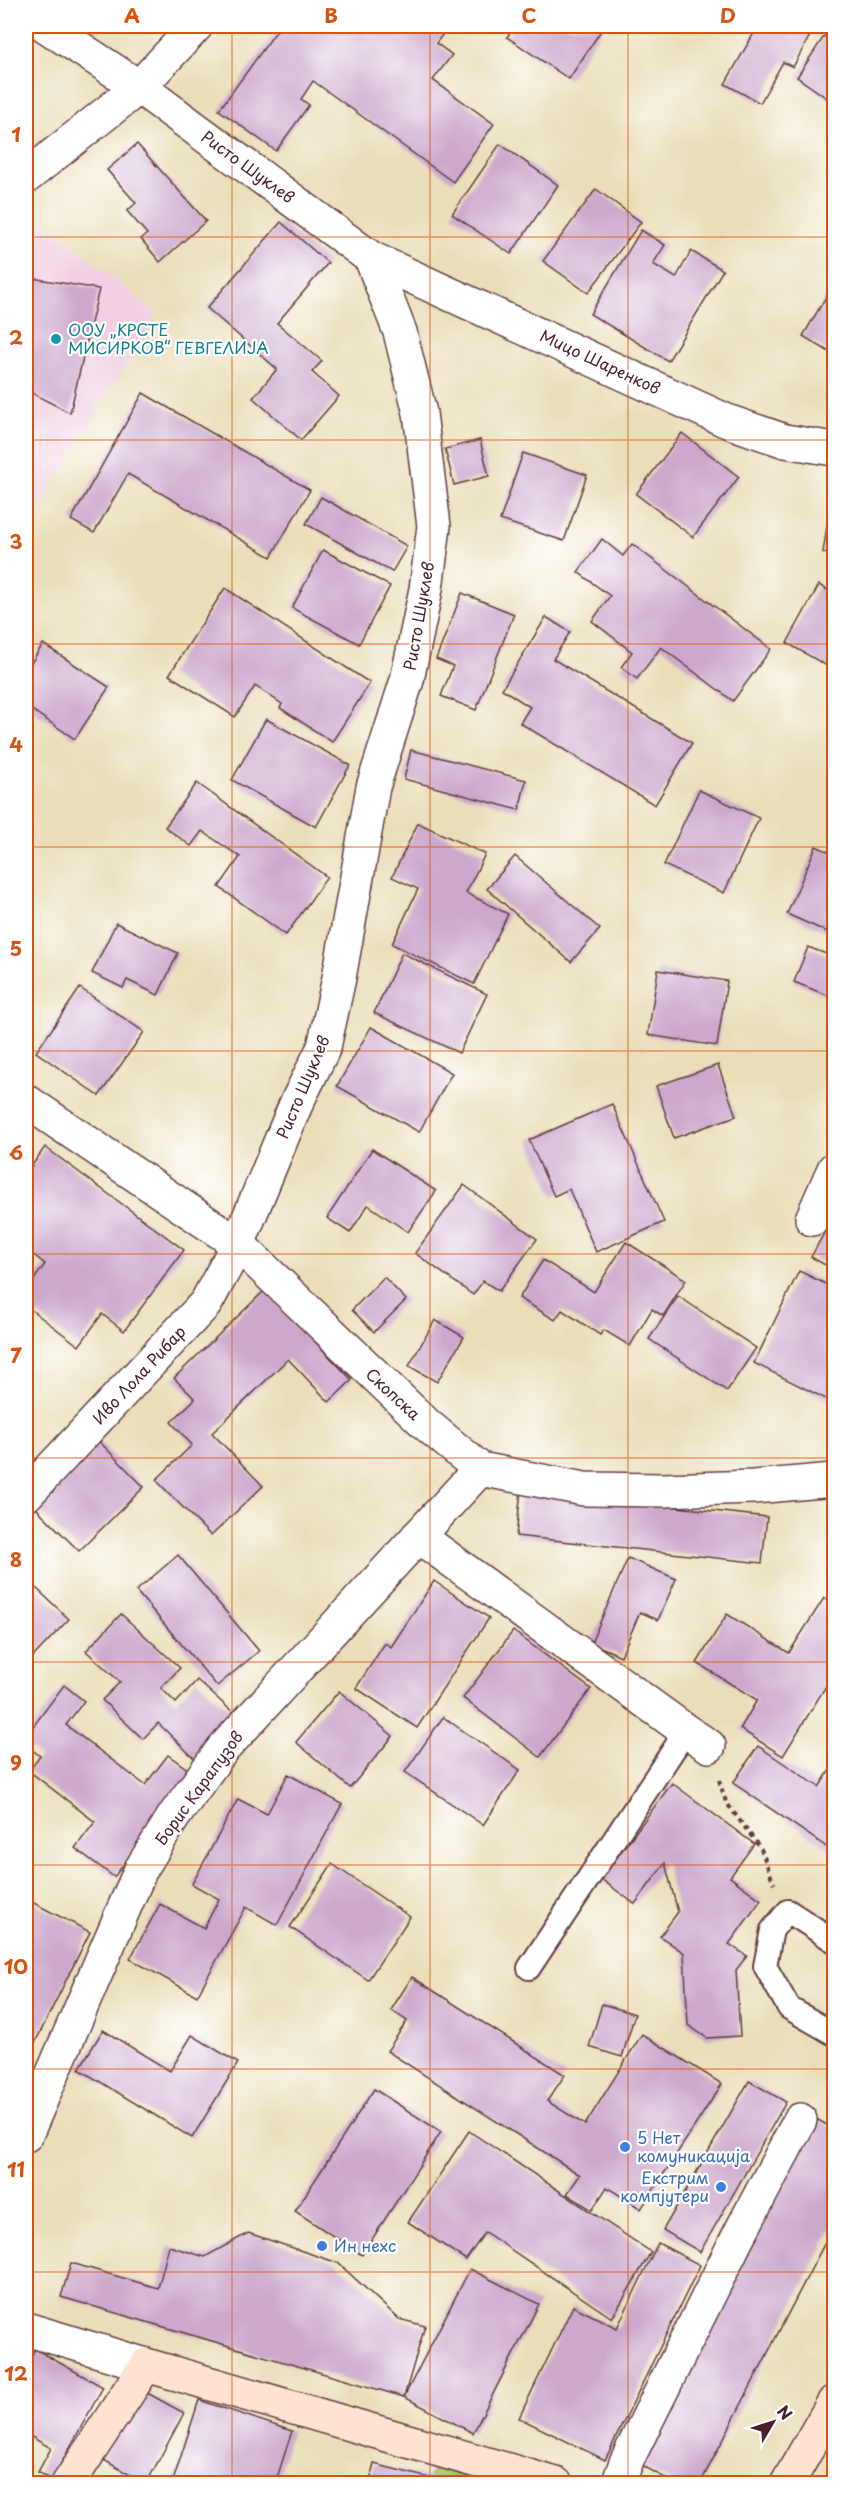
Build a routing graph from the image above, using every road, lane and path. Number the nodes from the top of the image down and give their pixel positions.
1 (46, 26) edge
2 (196, 26) edge
3 (139, 87) junction
4 (26, 177) edge
5 (371, 258) junction
6 (834, 449) edge
7 (26, 1101) edge
8 (834, 1169) edge
9 (812, 1219) dead end
10 (238, 1245) junction
11 (480, 1469) junction
12 (834, 1480) edge
13 (26, 1496) edge
14 (418, 1536) junction
15 (697, 1739) junction
16 (788, 1911) junction
17 (834, 1941) edge
18 (529, 1968) dead end
19 (834, 2034) edge
20 (800, 2120) dead end
21 (26, 2135) edge
22 (26, 2329) edge
23 (146, 2365) junction
24 (834, 2402) edge
25 (68, 2484) edge
26 (556, 2484) edge
27 (618, 2484) edge
28 (787, 2484) edge

1 - 3 street, Ристо Шуклев
2 - 3 street
3 - 4 street
3 - 5 street, Ристо Шуклев
5 - 6 street, Мицо Шаренков
5 - 10 street, Ристо Шуклев
7 - 10 street, Скопска
8 - 9 street
10 - 11 street, Скопска
10 - 13 street, Иво Лола Рибар
11 - 12 street, Скопска
11 - 14 street, Борис Карапузов
14 - 15 street
14 - 21 street, Борис Карапузов
15 - 16 path
15 - 18 lane
16 - 17 lane
16 - 19 lane
20 - 27 street
22 - 23 street
23 - 25 main road
23 - 26 main road
24 - 28 main road

